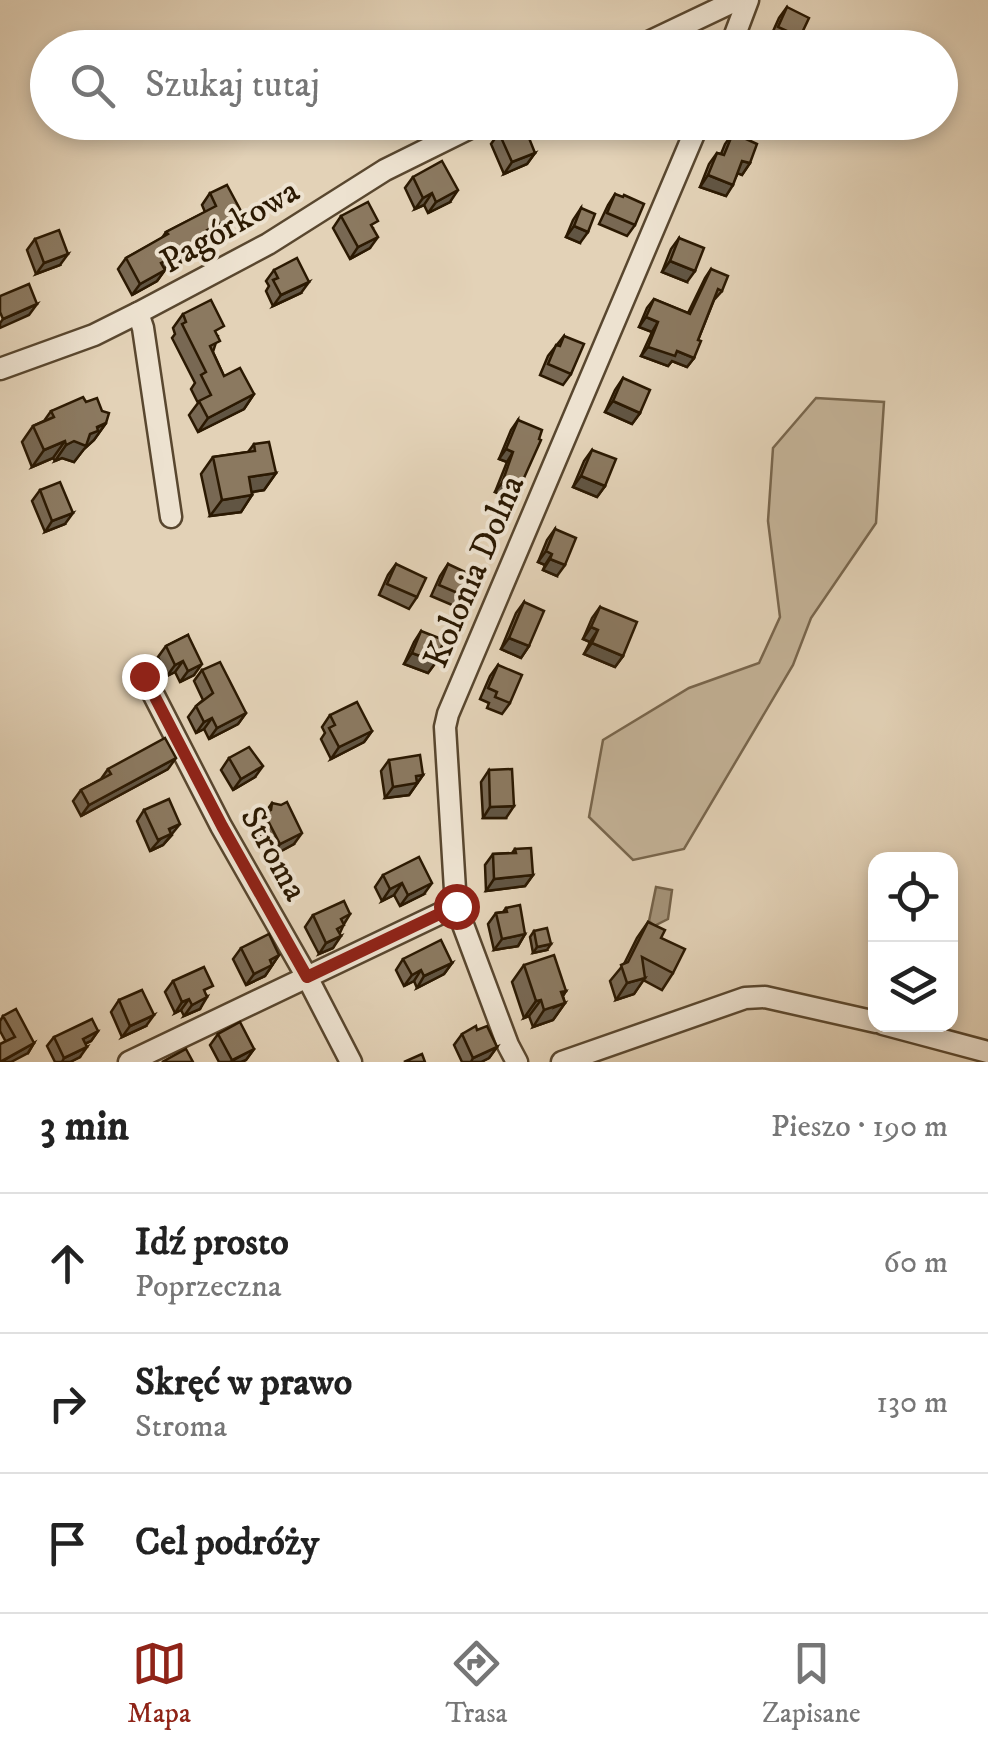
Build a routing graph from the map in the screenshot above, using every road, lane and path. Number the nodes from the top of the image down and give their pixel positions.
1 (737, 0) edge
2 (748, 0) edge
3 (713, 4) edge
4 (668, 30) edge
5 (737, 30) edge
6 (446, 140) edge
7 (691, 140) edge
8 (138, 313) junction
9 (0, 369) edge
10 (171, 516) dead end
11 (144, 676) dead end
12 (456, 906) junction
13 (307, 977) junction
14 (868, 1020) edge
15 (914, 1032) edge
16 (988, 1052) edge
17 (129, 1062) edge
18 (351, 1062) edge
19 (517, 1062) edge
20 (562, 1062) edge

1 - 3 street
2 - 5 street
3 - 4 street
6 - 8 street, Pagórkowa
7 - 12 street, Kolonia Dolna
8 - 9 street, Pagórkowa
8 - 10 street
11 - 13 street, Stroma
12 - 13 street
12 - 19 street, Kolonia Dolna
13 - 17 street
13 - 18 street, Stroma
14 - 20 street
15 - 16 street

